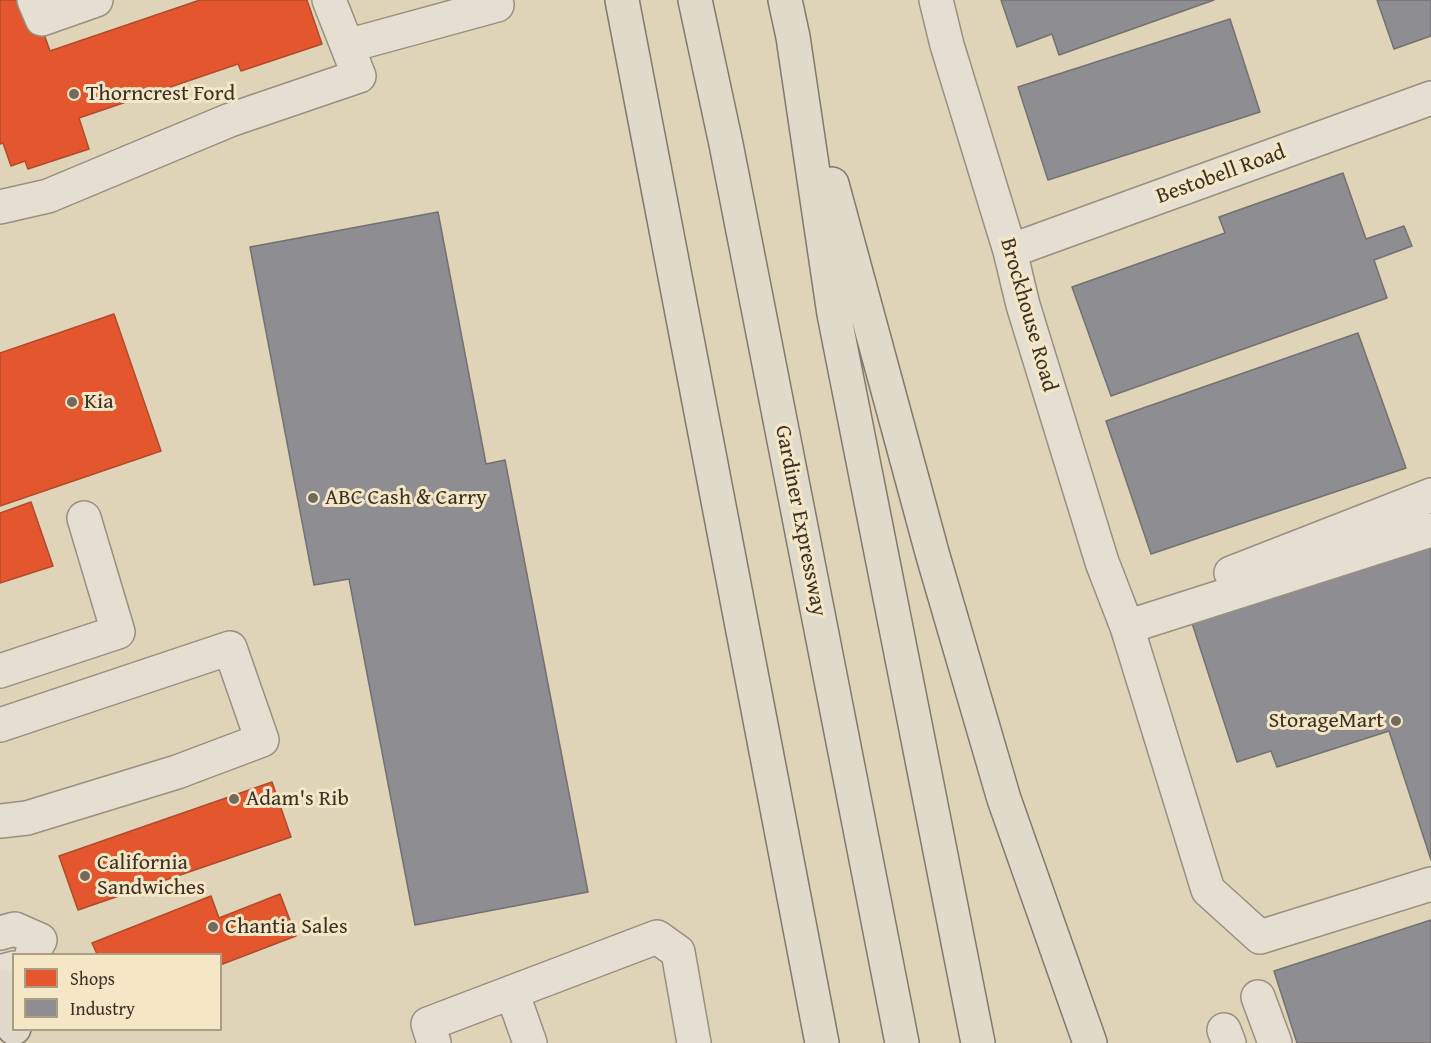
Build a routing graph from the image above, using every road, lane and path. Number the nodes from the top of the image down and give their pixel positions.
1 (34, 0) edge
2 (96, 0) edge
3 (329, 0) edge
4 (496, 0) edge
5 (622, 0) edge
6 (694, 0) edge
7 (784, 0) edge
8 (936, 0) edge
9 (430, 11) edge
10 (793, 37) junction
11 (347, 46) junction
12 (1431, 98) edge
13 (0, 207) edge
14 (1010, 251) junction
15 (1431, 495) edge
16 (84, 518) dead end
17 (1431, 530) edge
18 (1171, 613) junction
19 (1128, 627) junction
20 (0, 671) edge
21 (0, 725) edge
22 (0, 821) edge
23 (1431, 884) edge
24 (0, 933) edge
25 (34, 953) edge
26 (0, 986) edge
27 (512, 992) junction
28 (1258, 997) dead end
29 (12, 1023) edge
30 (434, 1043) edge
31 (530, 1043) edge
32 (694, 1043) edge
33 (822, 1043) edge
34 (902, 1043) edge
35 (978, 1043) edge
36 (1090, 1043) edge
37 (1275, 1043) edge

1 - 2 street
3 - 11 street
4 - 9 street
5 - 33 main road
6 - 34 main road, Gardiner Expressway
7 - 10 main road
8 - 14 street, Brockhouse Road
9 - 11 street
10 - 35 main road
10 - 36 main road
11 - 13 street
12 - 14 street, Bestobell Road
14 - 19 street, Brockhouse Road
15 - 18 street
16 - 20 street
17 - 18 street
18 - 19 street
19 - 23 street, Brockhouse Road
21 - 22 street
24 - 25 street
26 - 29 main road
27 - 30 street
27 - 31 street
27 - 32 street
28 - 37 street

